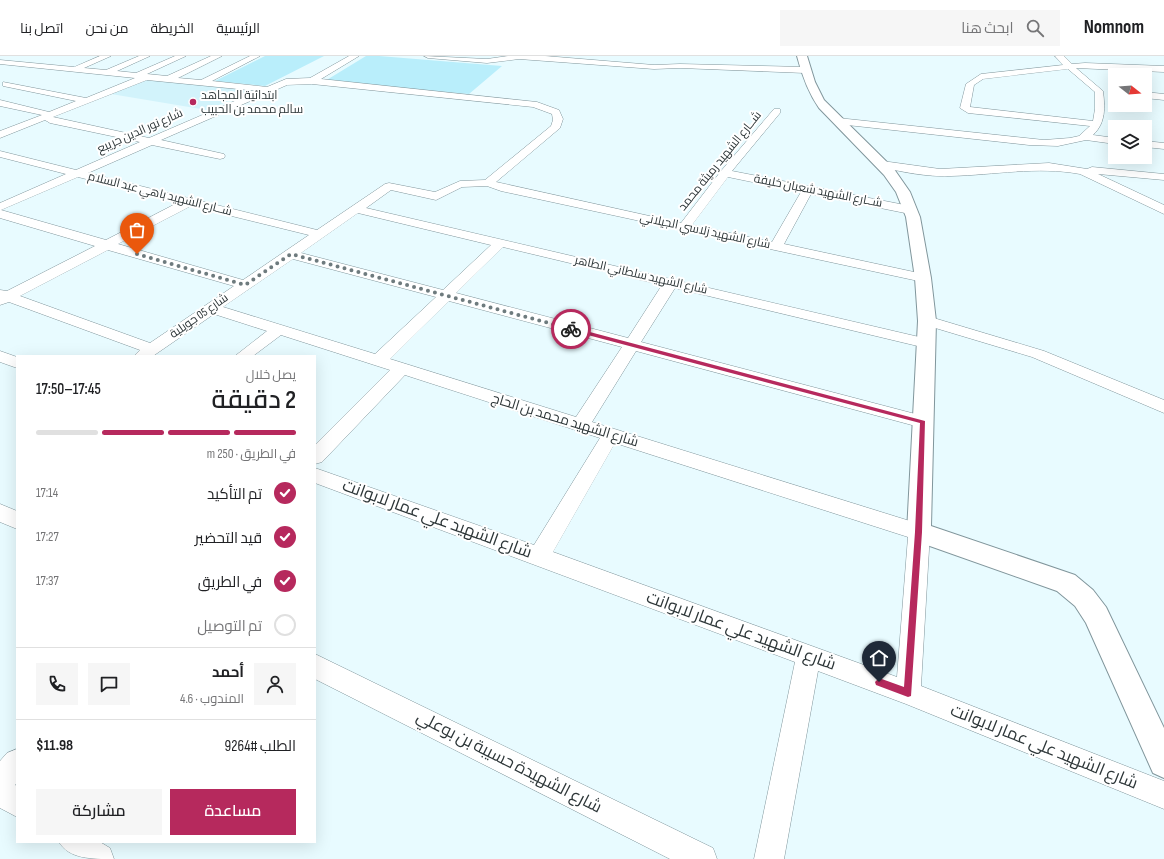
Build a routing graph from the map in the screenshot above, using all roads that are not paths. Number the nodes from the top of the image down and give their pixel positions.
1 (107, 56) edge
2 (146, 56) edge
3 (182, 56) edge
4 (256, 56) edge
5 (355, 56) edge
6 (428, 56) edge
7 (671, 56) edge
8 (1059, 56) edge
9 (198, 57) edge
10 (216, 57) edge
11 (516, 57) edge
12 (51, 58) dead end
13 (567, 58) edge
14 (246, 61) junction
15 (0, 62) edge
16 (803, 63) edge
17 (680, 66) junction
18 (1068, 66) junction
19 (0, 68) edge
20 (1164, 69) edge
21 (72, 70) junction
22 (36, 71) junction
23 (106, 73) junction
24 (20, 79) dead end
25 (136, 79) junction
26 (167, 79) junction
27 (312, 82) junction
28 (201, 83) junction
29 (3, 85) edge
30 (34, 89) junction
31 (267, 90) junction
32 (1152, 96) edge
33 (1163, 98) edge
34 (88, 101) junction
35 (0, 102) edge
36 (777, 111) dead end
37 (48, 116) junction
38 (838, 121) junction
39 (1096, 124) junction
40 (5, 130) edge
41 (0, 135) edge
42 (1086, 137) junction
43 (1108, 139) edge
44 (149, 141) junction
45 (1152, 145) edge
46 (1164, 146) edge
47 (0, 154) edge
48 (220, 156) dead end
49 (882, 164) junction
50 (1072, 168) junction
51 (725, 173) junction
52 (76, 174) junction
53 (1164, 177) edge
54 (488, 183) junction
55 (808, 189) junction
56 (189, 202) junction
57 (0, 207) edge
58 (356, 209) junction
59 (910, 210) junction
60 (1164, 210) edge
61 (0, 214) edge
62 (684, 227) junction
63 (319, 234) junction
64 (501, 242) junction
65 (107, 245) junction
66 (776, 247) junction
67 (291, 254) junction
68 (923, 278) junction
69 (671, 283) junction
70 (245, 285) junction
71 (447, 295) junction
72 (3, 297) edge
73 (212, 308) junction
74 (927, 321) junction
75 (278, 330) junction
76 (926, 343) junction
77 (631, 345) junction
78 (147, 352) edge
79 (244, 355) edge
80 (0, 356) edge
81 (377, 362) junction
82 (16, 363) edge
83 (401, 369) junction
84 (1164, 407) edge
85 (923, 422) junction
86 (582, 424) junction
87 (611, 434) junction
88 (316, 456) edge
89 (316, 475) edge
90 (0, 512) edge
91 (16, 520) edge
92 (919, 532) junction
93 (539, 556) junction
94 (808, 656) junction
95 (316, 666) edge
96 (908, 693) junction
97 (1157, 734) edge
98 (1164, 762) edge
99 (16, 765) edge
100 (0, 781) edge
101 (0, 791) edge
102 (1164, 795) edge
103 (16, 802) edge
104 (75, 843) edge
105 (99, 859) edge
106 (702, 859) edge
107 (768, 859) edge

1 - 21 street
2 - 23 street
3 - 25 street
4 - 14 street
5 - 27 street
6 - 11 street
7 - 17 street
8 - 18 street
9 - 10 street
10 - 14 street
10 - 26 street
11 - 13 street
12 - 22 street
13 - 17 street
14 - 28 street
15 - 22 street
16 - 17 street
16 - 38 street
18 - 20 street
18 - 39 street
18 - 39 street
19 - 22 street
21 - 22 street
21 - 23 street
22 - 25 street
23 - 25 street
24 - 29 street
25 - 26 street
25 - 34 street
26 - 28 street
27 - 31 street, شارع نور الدين جريبع
27 - 54 street, شارع نور الدين جريبع
28 - 31 street
29 - 30 street
30 - 34 street
30 - 35 street
31 - 44 street, شارع نور الدين جريبع
32 - 33 street
34 - 37 street
35 - 37 street
36 - 51 street, شــارع الشهيد رميثة محمد
37 - 40 street
37 - 44 street
38 - 42 street
38 - 49 street
39 - 42 street
40 - 41 street
42 - 43 street
44 - 48 street
44 - 52 street, شارع نور الدين جريبع
45 - 46 street
47 - 52 street, شــارع الشهيد باهي عبد السلام
49 - 50 street
49 - 59 street
50 - 53 street
50 - 60 street
51 - 55 street, شــارع الشهيد شعبان خليفة
51 - 62 street, شــارع الشهيد رميثة محمد
52 - 56 street, شــارع الشهيد باهي عبد السلام
52 - 57 street, شارع نور الدين جريبع
54 - 58 street, شارع 05 جويلية
54 - 62 street, شارع الشهيد زلاسي الجيلاني
55 - 59 street, شــارع الشهيد شعبان خليفة
55 - 66 street
56 - 63 street, شــارع الشهيد باهي عبد السلام
56 - 65 street
58 - 63 street, شارع 05 جويلية
58 - 64 street, شارع الشهيد سلطاني الطاهر
59 - 68 street
61 - 65 street
62 - 66 street, شارع الشهيد زلاسي الجيلاني
63 - 67 street, شارع 05 جويلية
64 - 69 street, شارع الشهيد سلطاني الطاهر
64 - 71 street
65 - 70 street
65 - 72 street
66 - 68 street, شارع الشهيد زلاسي الجيلاني
67 - 70 street, شارع 05 جويلية
67 - 71 street
68 - 74 street
69 - 76 street, شارع الشهيد سلطاني الطاهر
69 - 77 street
70 - 73 street, شارع 05 جويلية
71 - 77 street
71 - 81 street
72 - 78 street
73 - 75 street, شارع الشهيد محمد بن الحاج
73 - 78 street, شارع 05 جويلية
74 - 76 street
74 - 84 street
75 - 79 street
75 - 81 street, شارع الشهيد محمد بن الحاج
76 - 85 street
77 - 85 street
77 - 86 street
80 - 82 street
81 - 83 street, شارع الشهيد محمد بن الحاج
83 - 86 street, شارع الشهيد محمد بن الحاج
83 - 88 street
85 - 92 street
86 - 87 street, شارع الشهيد محمد بن الحاج
87 - 92 street, شارع الشهيد محمد بن الحاج
87 - 93 street
89 - 93 street, شارع الشهيد علي عمار لابوانت
90 - 91 street
92 - 96 street
92 - 97 street
93 - 94 street, شارع الشهيد علي عمار لابوانت
94 - 96 street, شارع الشهيد علي عمار لابوانت
94 - 107 street
95 - 106 street, شارع الشهيدة حسيبة بن بوعلي
96 - 102 street, شارع الشهيد علي عمار لابوانت
97 - 98 street
99 - 100 street
101 - 103 street
104 - 105 street

